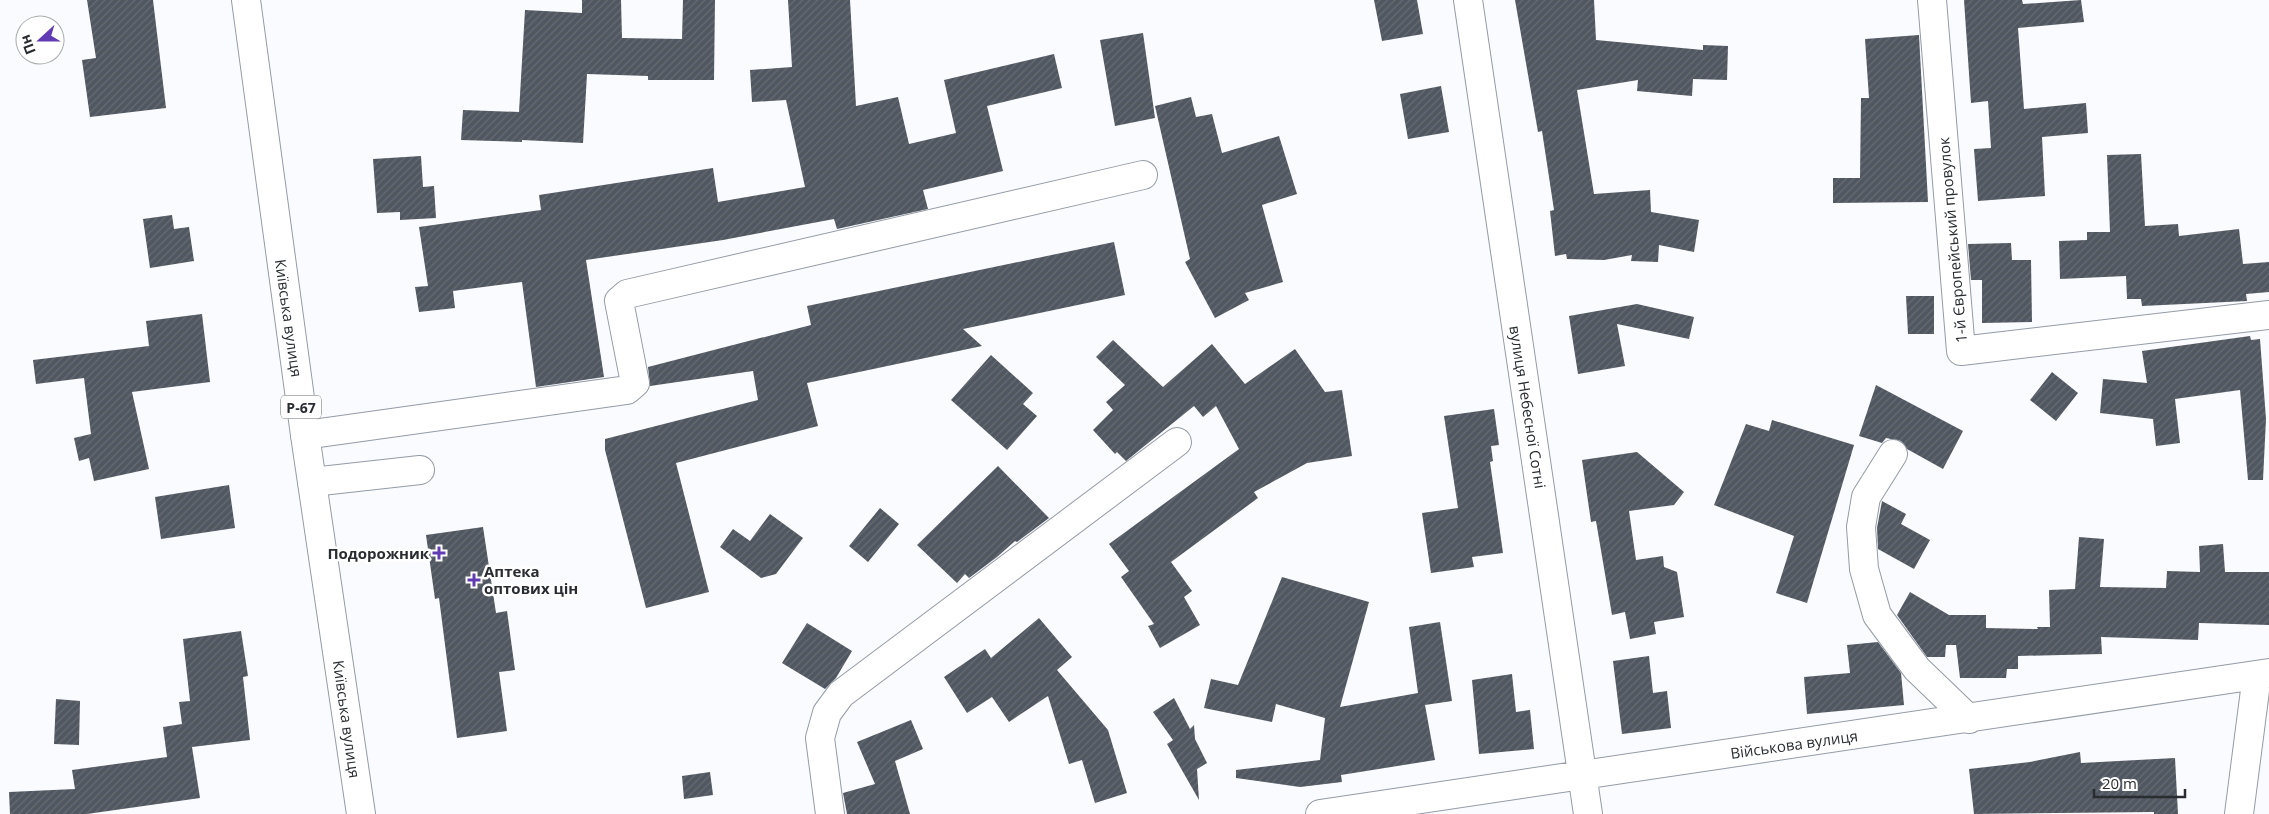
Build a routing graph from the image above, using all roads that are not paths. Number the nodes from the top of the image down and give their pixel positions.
1 (246, 0) edge
2 (1468, 0) edge
3 (1932, 0) edge
4 (1143, 175) dead end
5 (2269, 314) edge
6 (305, 435) junction
7 (1177, 442) dead end
8 (1893, 454) dead end
9 (420, 470) dead end
10 (312, 482) junction
11 (2263, 674) edge
12 (1969, 719) junction
13 (1584, 775) junction
14 (361, 814) edge
15 (830, 814) edge
16 (1320, 814) edge
17 (1588, 814) edge
18 (2239, 814) edge

1 - 6 street, Київська вулиця / Р-67
2 - 13 street, вулиця Небесної Сотні
3 - 5 street, 1-й Європейський провулок
4 - 6 street
6 - 10 street, Київська вулиця / Р-67
7 - 15 street
8 - 12 street
9 - 10 street
10 - 14 street, Київська вулиця / Р-67
11 - 12 street, Військова вулиця
11 - 18 street
12 - 13 street, Військова вулиця
13 - 16 street, Військова вулиця
13 - 17 street, вулиця Небесної Сотні

